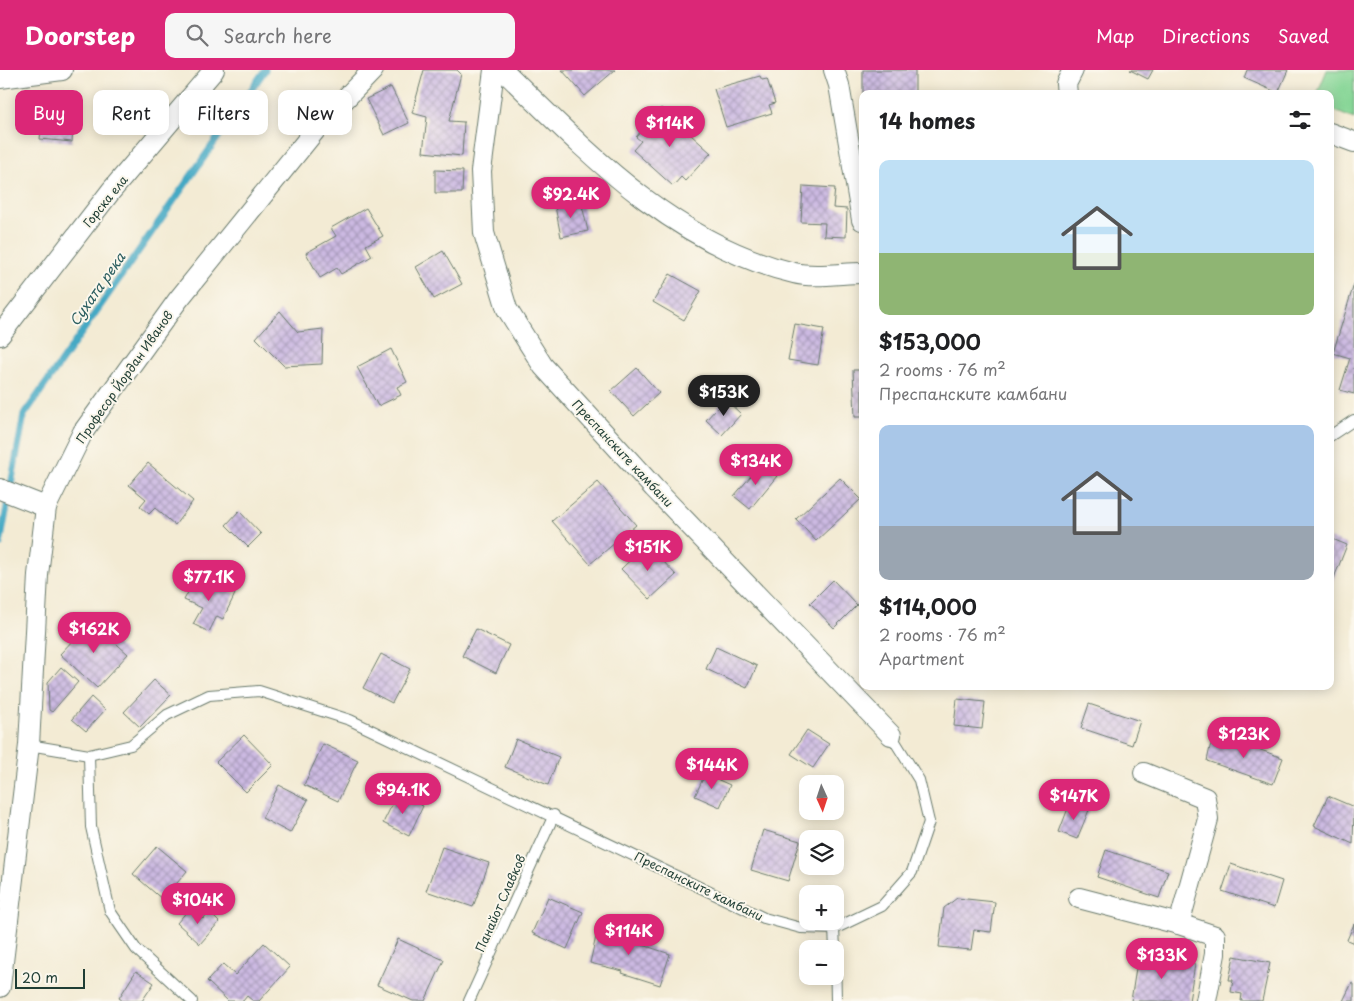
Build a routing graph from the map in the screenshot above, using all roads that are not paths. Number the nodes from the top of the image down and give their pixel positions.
1 (62, 70) edge
2 (214, 70) edge
3 (373, 70) edge
4 (494, 70) edge
5 (503, 70) edge
6 (834, 70) edge
7 (1073, 70) edge
8 (0, 78) edge
9 (1067, 90) edge
10 (1334, 134) edge
11 (1354, 142) edge
12 (859, 202) edge
13 (859, 273) edge
14 (0, 335) edge
15 (1354, 420) edge
16 (1334, 433) edge
17 (0, 489) edge
18 (46, 507) junction
19 (891, 735) joint
20 (29, 745) junction
21 (88, 755) junction
22 (1144, 773) dead end
23 (554, 816) junction
24 (1079, 898) dead end
25 (844, 924) edge
26 (1179, 924) junction
27 (799, 927) edge
28 (836, 985) edge
29 (0, 987) edge
30 (192, 1001) edge
31 (470, 1001) edge
32 (836, 1001) edge
33 (1206, 1001) edge

1 - 8 street
2 - 14 street, Горска ела
3 - 18 street, Професор Йордан Иванов
4 - 19 street, Преспанските камбани
5 - 13 street
6 - 12 street
7 - 9 street
10 - 11 street
15 - 16 lane
17 - 18 street
18 - 20 street, Професор Йордан Иванов
19 - 25 lane, Преспанските камбани
20 - 21 lane, Преспанските камбани
20 - 29 street, Професор Йордан Иванов
21 - 23 lane, Преспанските камбани
21 - 30 lane
22 - 26 street
23 - 27 lane, Преспанските камбани
23 - 31 lane, Панайот Славков
24 - 26 street
26 - 33 street
28 - 32 lane

